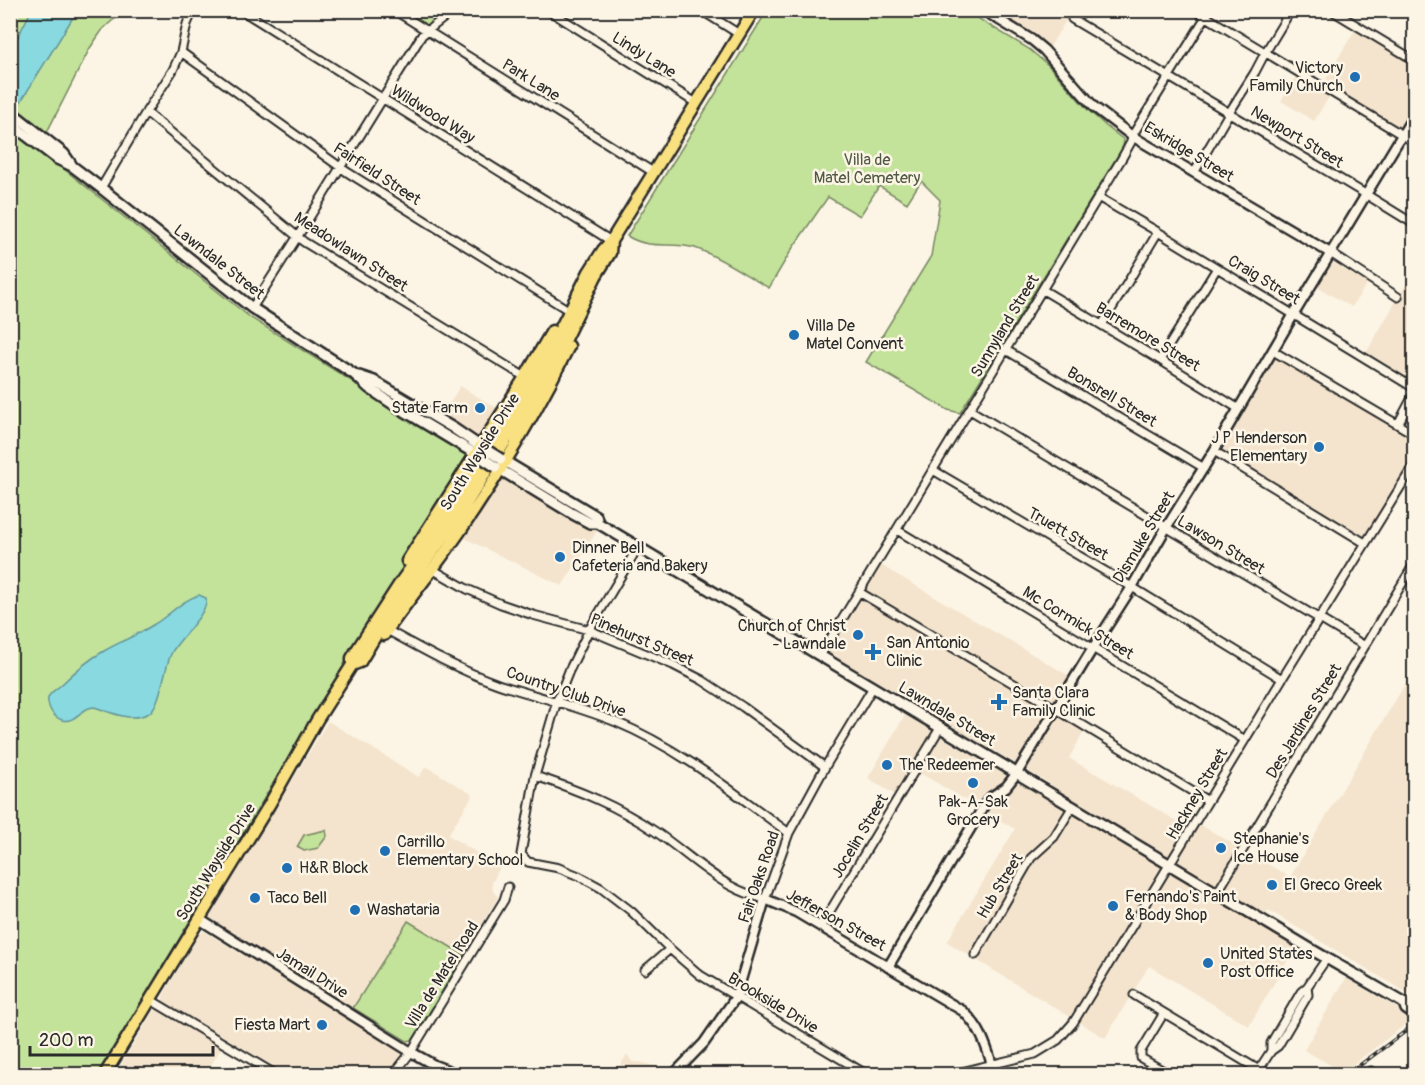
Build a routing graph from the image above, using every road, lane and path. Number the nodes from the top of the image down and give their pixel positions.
1 (193, 10) edge
2 (241, 10) edge
3 (394, 10) edge
4 (454, 10) edge
5 (548, 10) edge
6 (700, 10) edge
7 (754, 10) edge
8 (983, 10) edge
9 (1195, 10) edge
10 (1291, 10) edge
11 (1331, 10) edge
12 (1410, 10) edge
13 (1208, 14) edge
14 (1414, 15) edge
15 (1072, 18) dead end
16 (427, 31) junction
17 (739, 34) junction
18 (181, 52) junction
19 (1265, 53) junction
20 (1414, 60) edge
21 (1169, 77) junction
22 (383, 99) junction
23 (696, 103) junction
24 (10, 111) edge
25 (146, 112) junction
26 (1229, 113) junction
27 (1414, 115) edge
28 (10, 123) edge
29 (32, 134) junction
30 (1403, 135) junction
31 (1132, 136) junction
32 (1414, 142) edge
33 (340, 167) junction
34 (653, 172) junction
35 (1194, 173) junction
36 (101, 188) junction
37 (1367, 195) junction
38 (1098, 197) junction
39 (1414, 224) edge
40 (1158, 232) junction
41 (298, 236) junction
42 (611, 242) junction
43 (1332, 254) junction
44 (1217, 268) junction
45 (592, 274) junction
46 (1042, 290) junction
47 (1398, 297) dead end
48 (252, 308) junction
49 (565, 308) junction
50 (1294, 314) junction
51 (1102, 325) junction
52 (1006, 350) junction
53 (1273, 351) junction
54 (1160, 360) junction
55 (525, 377) junction
56 (1414, 388) edge
57 (1414, 394) edge
58 (1239, 409) junction
59 (970, 410) junction
60 (1398, 424) junction
61 (1414, 434) edge
62 (480, 451) junction
63 (1214, 451) junction
64 (501, 464) junction
65 (1414, 465) edge
66 (1204, 468) junction
67 (933, 470) junction
68 (1166, 528) junction
69 (897, 530) junction
70 (1365, 543) junction
71 (638, 547) junction
72 (1414, 564) edge
73 (432, 569) junction
74 (1132, 587) junction
75 (859, 592) junction
76 (1319, 620) junction
77 (387, 630) junction
78 (589, 630) junction
79 (1365, 646) junction
80 (1093, 648) junction
81 (360, 653) junction
82 (820, 656) junction
83 (1282, 679) junction
84 (873, 687) junction
85 (556, 701) junction
86 (1056, 709) junction
87 (940, 728) junction
88 (1245, 740) junction
89 (825, 767) junction
90 (1017, 773) junction
91 (535, 776) junction
92 (1208, 801) junction
93 (1073, 806) junction
94 (789, 833) junction
95 (1170, 865) junction
96 (508, 887) dead end
97 (1217, 893) junction
98 (765, 899) junction
99 (198, 919) junction
100 (821, 926) junction
101 (670, 949) junction
102 (975, 955) dead end
103 (1327, 958) junction
104 (888, 967) junction
105 (645, 970) dead end
106 (1134, 995) dead end
107 (736, 997) junction
108 (151, 1000) junction
109 (1404, 1003) junction
110 (1414, 1006) edge
111 (1164, 1013) junction
112 (1414, 1014) edge
113 (411, 1052) junction
114 (992, 1065) junction
115 (1257, 1072) edge
116 (105, 1074) edge
117 (275, 1074) edge
118 (394, 1074) edge
119 (458, 1074) edge
120 (674, 1074) edge
121 (866, 1074) edge
122 (953, 1074) edge
123 (995, 1074) edge
124 (1169, 1074) edge

1 - 18 street
2 - 22 street, Wildwood Way
3 - 16 street, Park Lane
4 - 16 street
5 - 23 street, Lindy Lane
6 - 17 street
7 - 17 main road, South Wayside Drive
8 - 31 street, Eskridge Street
9 - 13 street
10 - 19 street
11 - 20 street
12 - 14 main road
13 - 19 street
13 - 21 street, Sunnyland Street
15 - 21 street, Newport Street
16 - 22 street
16 - 34 street, Park Lane
17 - 23 main road, South Wayside Drive
18 - 25 street
18 - 33 street, Fairfield Street
19 - 26 street
19 - 30 street
21 - 26 street, Newport Street
21 - 31 street, Sunnyland Street
22 - 33 street
22 - 42 street, Wildwood Way
23 - 34 main road, South Wayside Drive
24 - 29 main road, Lawndale Street
25 - 36 street
25 - 41 street, Meadowlawn Street
26 - 35 street
26 - 37 street, Newport Street
27 - 30 street, Dismuke Street
28 - 29 main road, Lawndale Street
29 - 36 main road, Lawndale Street
30 - 32 street
30 - 37 street, Dismuke Street
31 - 35 street, Eskridge Street
31 - 38 street, Sunnyland Street
33 - 41 street
33 - 49 street, Fairfield Street
34 - 42 main road, South Wayside Drive
35 - 43 street, Eskridge Street
36 - 48 main road, Lawndale Street
37 - 39 street, Newport Street
37 - 43 street, Dismuke Street
38 - 40 street, Craig Street
38 - 46 street, Sunnyland Street
40 - 44 street, Craig Street
40 - 51 street
41 - 48 street
41 - 55 street, Meadowlawn Street
42 - 45 main road, South Wayside Drive
43 - 47 street, Eskridge Street
43 - 50 street, Dismuke Street
44 - 50 street, Craig Street
44 - 54 street
45 - 49 main road
45 - 64 main road
45 - 81 main road, South Wayside Drive
46 - 51 street, Barremore Street
46 - 52 street, Sunnyland Street
48 - 62 main road, Lawndale Street
49 - 55 main road
50 - 53 street, Dismuke Street
50 - 56 street, Craig Street
51 - 54 street, Barremore Street
52 - 59 street, Sunnyland Street
52 - 66 street, Bonsrell Street
53 - 58 street, Dismuke Street
53 - 60 street
54 - 58 street, Barremore Street
55 - 62 main road
57 - 60 street
58 - 63 street, Dismuke Street
59 - 67 street, Sunnyland Street
59 - 68 street, Lawson Street
60 - 61 street
62 - 64 main road, Lawndale Street, bridge
62 - 81 main road
63 - 66 street, Dismuke Street
63 - 70 street
64 - 71 main road, Lawndale Street
64 - 73 main road
65 - 70 street, Hackney Street
66 - 68 street, Dismuke Street
67 - 69 street, Sunnyland Street
67 - 74 street, Truett Street
68 - 74 street, Dismuke Street
68 - 76 street, Lawson Street
69 - 75 street, Sunnyland Street
69 - 80 street, Mc Cormick Street
70 - 76 street, Hackney Street
71 - 78 street
71 - 82 main road, Lawndale Street
72 - 79 street, Des Jardines Street
73 - 77 main road
73 - 78 street, Pinehurst Street
74 - 80 street, Dismuke Street
74 - 83 street, Truett Street
75 - 82 street, Sunnyland Street
75 - 86 street
76 - 79 street, Lawson Street
76 - 83 street, Hackney Street
77 - 81 main road
77 - 85 street, Country Club Drive
78 - 85 street
78 - 89 street, Pinehurst Street
79 - 97 street, Des Jardines Street
80 - 86 street, Dismuke Street
80 - 88 street, Mc Cormick Street
81 - 99 main road, South Wayside Drive
82 - 84 main road, Lawndale Street
83 - 88 street, Hackney Street
84 - 87 main road, Lawndale Street
84 - 89 street, Fair Oaks Road
85 - 91 street
85 - 94 street, Country Club Drive
86 - 90 street, Dismuke Street
86 - 92 street
87 - 90 main road, Lawndale Street
87 - 100 street, Jocelin Street
88 - 92 street, Hackney Street
89 - 94 street, Fair Oaks Road
90 - 93 main road, Lawndale Street
90 - 104 street, Dismuke Street
91 - 98 street, Jefferson Street
91 - 101 street, Brookside Drive
92 - 95 street, Hackney Street
93 - 95 main road, Lawndale Street
93 - 102 street, Hub Street
94 - 98 street, Fair Oaks Road
95 - 97 main road, Lawndale Street
95 - 114 street, Hackney Street
96 - 113 street, Villa de Matel Road
97 - 103 main road, Lawndale Street
98 - 100 street, Jefferson Street
98 - 107 street, Fair Oaks Road
99 - 108 main road, South Wayside Drive
99 - 113 street, Jamail Drive
100 - 104 street, Jefferson Street
101 - 105 street
101 - 107 street, Brookside Drive
103 - 109 main road, Lawndale Street
103 - 115 street
104 - 114 street, Jefferson Street
106 - 111 street
107 - 120 street, Fair Oaks Road
107 - 121 street, Brookside Drive
108 - 116 main road, South Wayside Drive
108 - 117 street
109 - 110 main road, Lawndale Street
109 - 112 main road, Lawndale Street
111 - 115 street
111 - 124 street
113 - 118 street, Villa de Matel Road
113 - 119 street
114 - 122 street, Hackney Street
114 - 123 street, Jefferson Street

